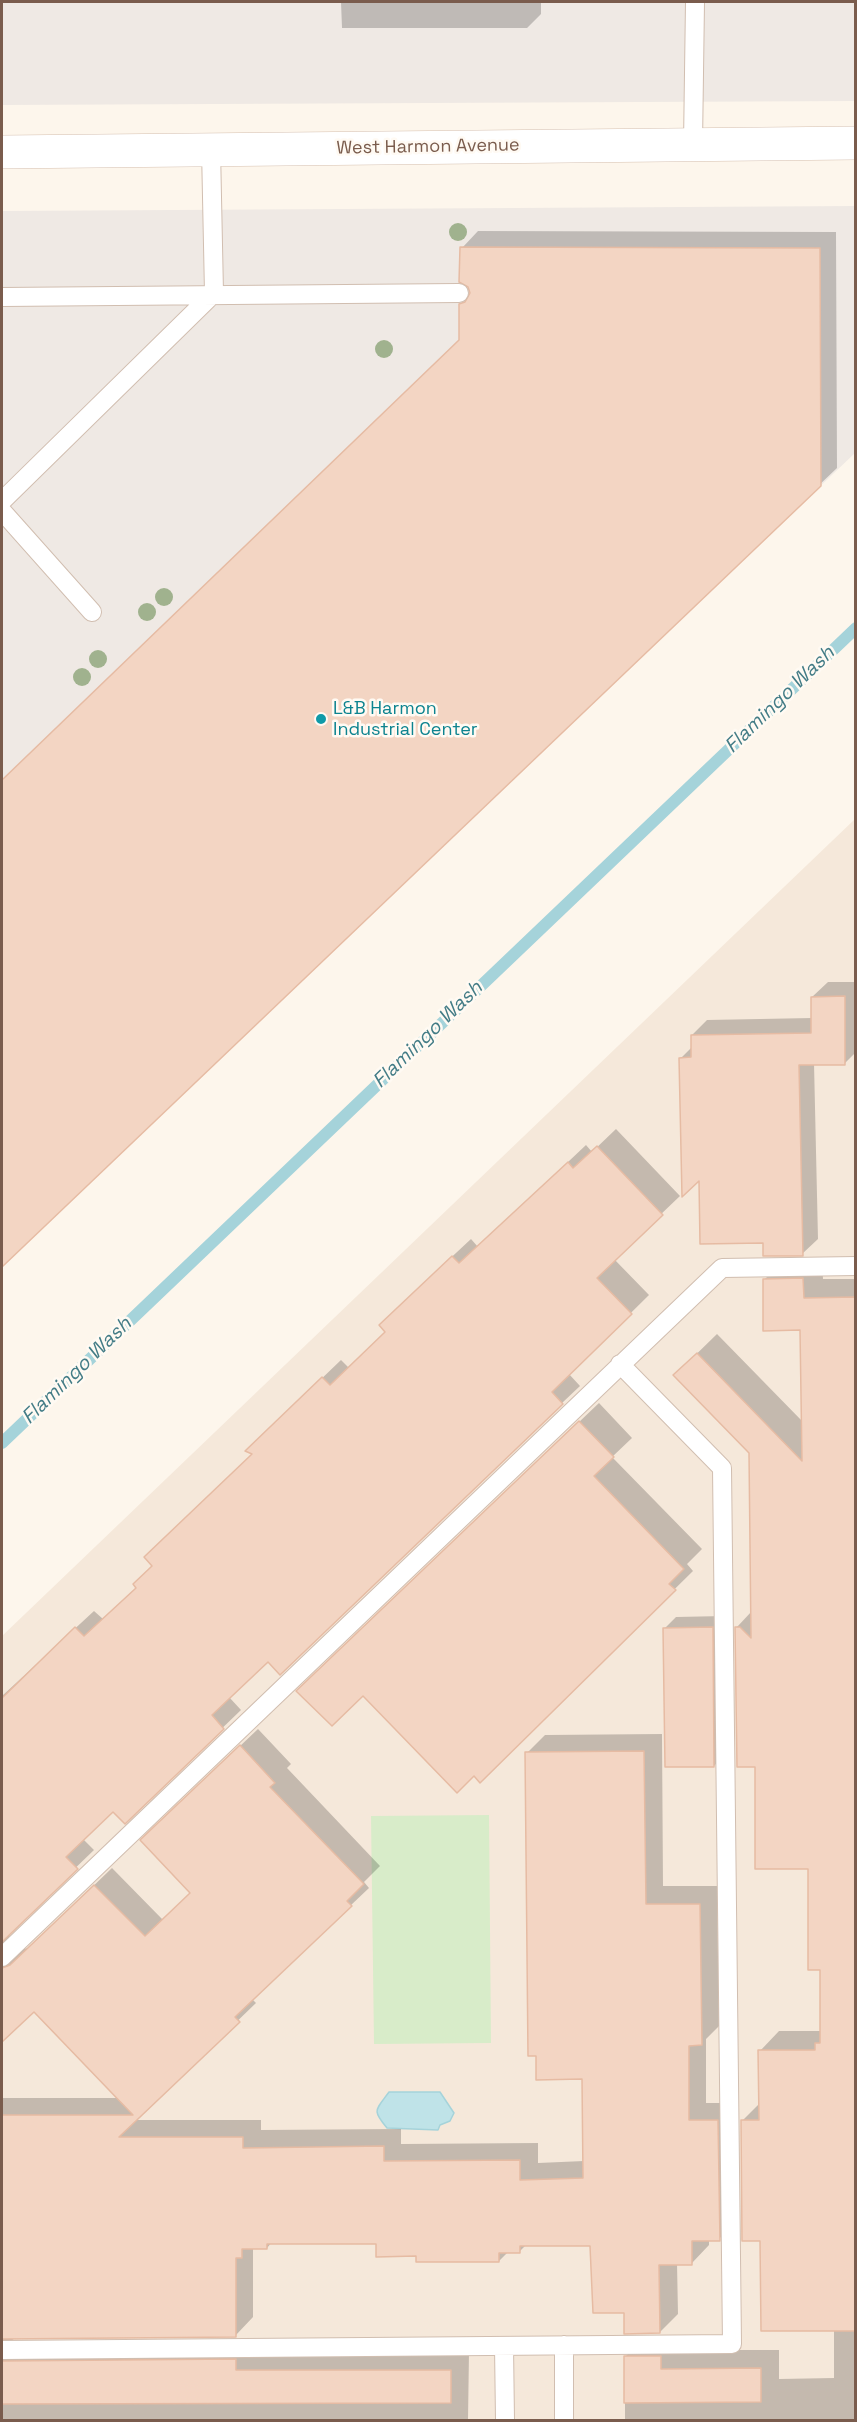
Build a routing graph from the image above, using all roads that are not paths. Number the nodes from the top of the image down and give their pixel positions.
1 (695, 2) edge
2 (855, 143) edge
3 (693, 144) junction
4 (211, 149) junction
5 (2, 152) edge
6 (214, 293) junction
7 (459, 293) dead end
8 (2, 297) edge
9 (2, 501) edge
10 (2, 511) edge
11 (92, 612) dead end
12 (855, 1266) edge
13 (621, 1364) junction
14 (2, 1957) edge
15 (564, 2345) junction
16 (504, 2346) junction
17 (2, 2350) edge
18 (505, 2421) edge
19 (564, 2421) edge

1 - 3 lane
2 - 3 main road, West Harmon Avenue
3 - 4 main road, West Harmon Avenue
4 - 5 main road, West Harmon Avenue
4 - 6 lane
6 - 7 lane
6 - 8 lane
6 - 9 lane
10 - 11 lane
12 - 13 lane
13 - 14 lane
13 - 15 lane
15 - 16 lane
15 - 19 lane
16 - 17 lane
16 - 18 lane

